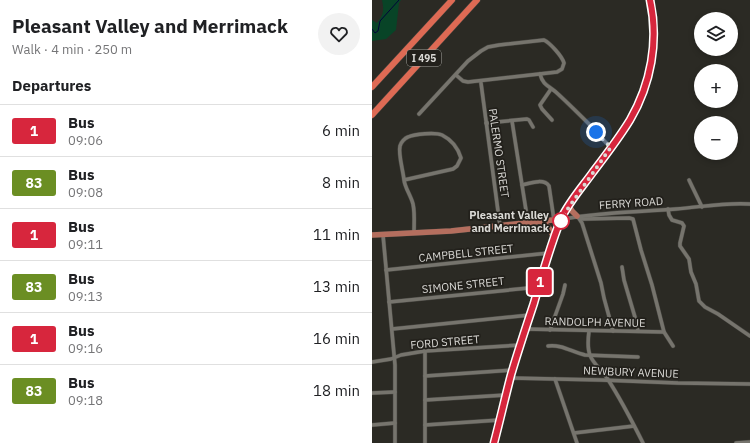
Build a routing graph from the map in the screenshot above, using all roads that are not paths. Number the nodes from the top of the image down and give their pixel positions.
1 (452, 0) edge
2 (477, 0) edge
3 (650, 0) edge
4 (540, 74) junction
5 (456, 75) junction
6 (481, 83) dead end
7 (372, 87) edge
8 (551, 89) junction
9 (420, 114) dead end
10 (372, 115) edge
11 (552, 120) dead end
12 (512, 121) junction
13 (486, 123) junction
14 (533, 127) dead end
15 (611, 147) junction
16 (404, 180) junction
17 (689, 180) dead end
18 (522, 185) junction
19 (750, 204) edge
20 (569, 206) junction
21 (702, 207) junction
22 (668, 210) junction
23 (577, 216) junction
24 (562, 219) junction
25 (554, 220) junction
26 (540, 222) junction
27 (528, 223) junction
28 (500, 226) junction
29 (414, 233) junction
30 (372, 235) edge
31 (383, 235) junction
32 (554, 239) junction
33 (548, 253) junction
34 (622, 267) dead end
35 (386, 270) junction
36 (564, 285) dead end
37 (538, 287) junction
38 (564, 294) junction
39 (568, 294) dead end
40 (389, 302) junction
41 (530, 315) junction
42 (392, 329) junction
43 (526, 329) junction
44 (550, 330) junction
45 (589, 331) junction
46 (614, 331) junction
47 (638, 332) junction
48 (664, 332) junction
49 (750, 336) edge
50 (521, 345) junction
51 (548, 346) dead end
52 (673, 346) dead end
53 (425, 351) junction
54 (590, 355) junction
55 (395, 357) junction
56 (638, 357) dead end
57 (372, 362) edge
58 (513, 370) junction
59 (425, 376) junction
60 (511, 378) junction
61 (555, 379) junction
62 (608, 380) junction
63 (750, 384) edge
64 (395, 392) junction
65 (372, 393) edge
66 (506, 395) junction
67 (425, 400) junction
68 (500, 420) junction
69 (395, 423) junction
70 (372, 425) edge
71 (425, 425) junction
72 (634, 426) junction
73 (574, 433) junction
74 (750, 442) edge
75 (395, 443) edge
76 (425, 443) edge
77 (494, 443) edge
78 (577, 443) edge
79 (643, 443) edge
80 (736, 443) edge
81 (745, 443) edge

1 - 7 highway, I 495
2 - 10 highway, I 495
3 - 15 main road
4 - 5 street
4 - 5 street
4 - 8 street
5 - 9 street
6 - 13 street, PALERMO STREET
8 - 11 street
8 - 15 street
12 - 13 street
12 - 14 street
12 - 18 street
13 - 28 street, PALERMO STREET
15 - 20 main road
16 - 16 street
16 - 29 street
17 - 21 street
18 - 25 street
18 - 27 street
19 - 21 street, FERRY ROAD
20 - 23 main road
20 - 24 main road
21 - 22 street, FERRY ROAD
22 - 23 street, FERRY ROAD
22 - 49 street
23 - 24 street, FERRY ROAD
23 - 46 street
23 - 48 street
24 - 25 main road
24 - 32 main road
25 - 26 main road
26 - 27 main road
26 - 32 main road
27 - 28 main road
28 - 29 main road
29 - 31 main road
30 - 31 main road
31 - 35 street
32 - 33 main road
33 - 35 street, CAMPBELL STREET
33 - 37 main road
34 - 47 street
35 - 40 street
36 - 38 street
37 - 40 street, SIMONE STREET
37 - 41 main road
38 - 39 street
38 - 44 street
40 - 42 street
41 - 42 street
41 - 43 main road
42 - 55 street
43 - 44 street, RANDOLPH AVENUE
43 - 50 main road
44 - 45 street, RANDOLPH AVENUE
45 - 46 street, RANDOLPH AVENUE
45 - 54 street
46 - 47 street, RANDOLPH AVENUE
47 - 48 street, RANDOLPH AVENUE
48 - 52 street
50 - 53 street, FORD STREET
50 - 58 main road
51 - 54 street
53 - 55 street, FORD STREET
53 - 59 street
54 - 56 street
54 - 62 street
55 - 57 street, FORD STREET
55 - 64 street
58 - 59 street
58 - 60 main road
59 - 67 street
60 - 61 street, NEWBURY AVENUE
60 - 66 main road
61 - 62 street, NEWBURY AVENUE
61 - 73 street
62 - 63 street, NEWBURY AVENUE
62 - 72 street
64 - 65 street
64 - 69 street
66 - 67 street
66 - 68 main road
67 - 71 street
68 - 71 street
68 - 77 main road
69 - 70 street
69 - 75 street
71 - 76 street
72 - 73 street
72 - 79 street
73 - 78 street
74 - 81 street
80 - 81 street

